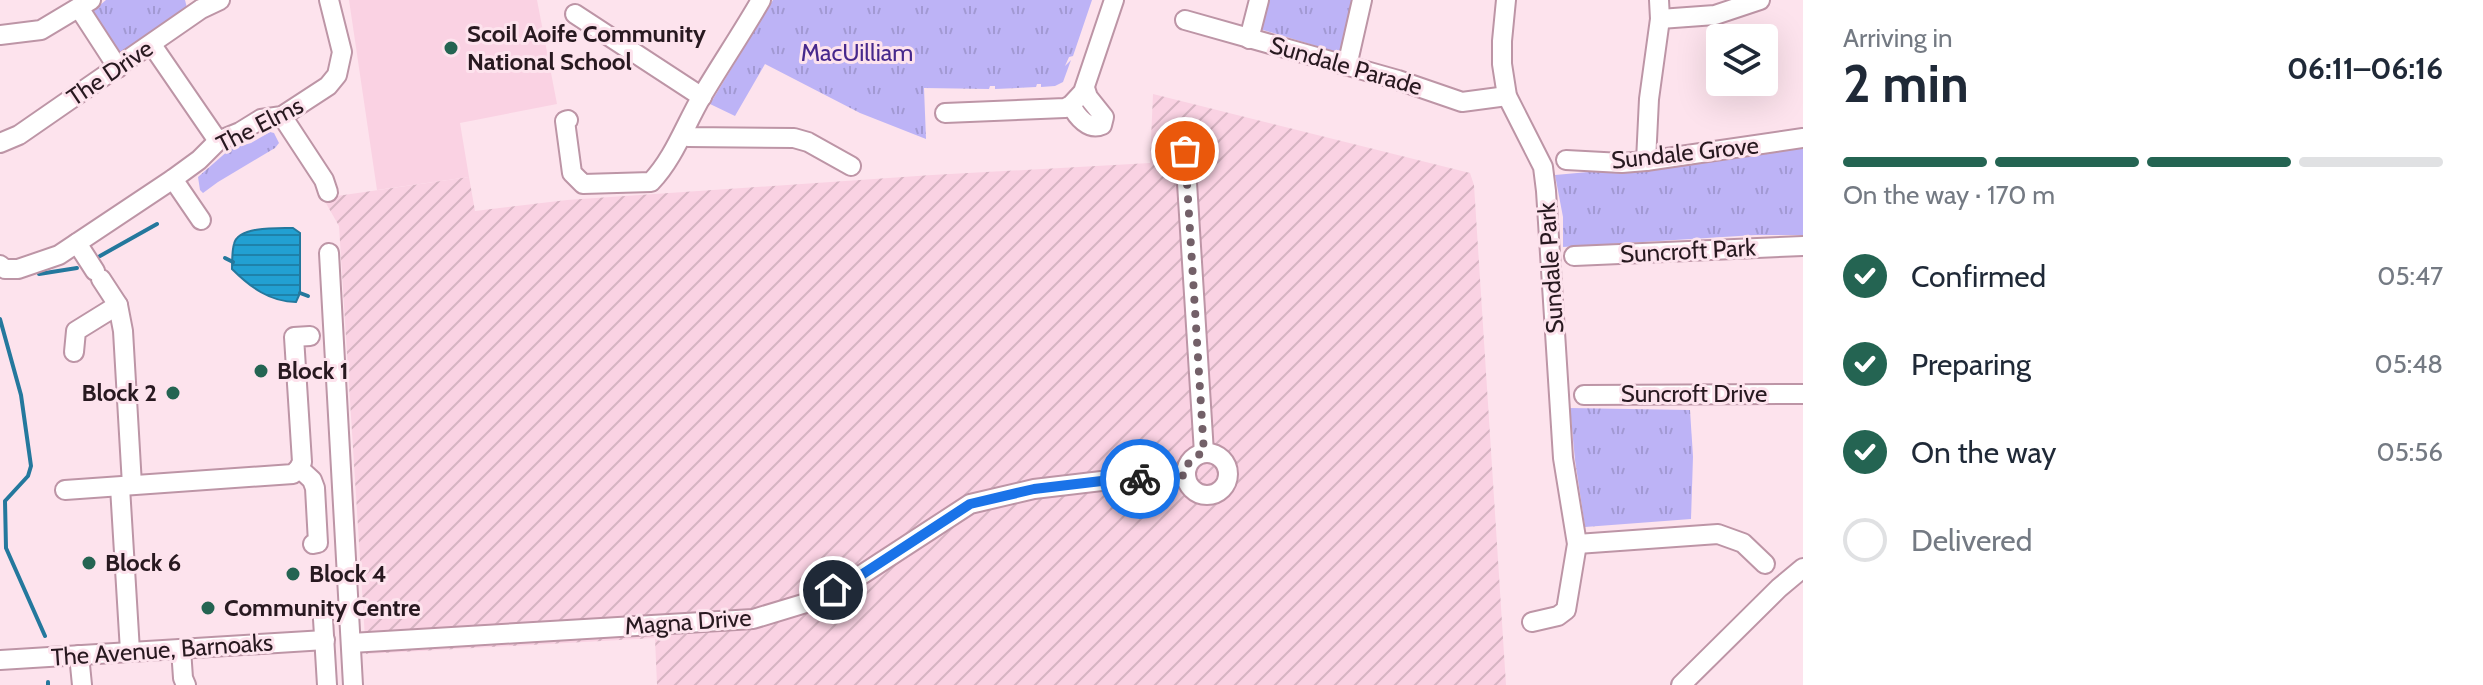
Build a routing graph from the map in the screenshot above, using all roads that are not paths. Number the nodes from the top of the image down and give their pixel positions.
1 (220, 0) edge
2 (329, 0) edge
3 (761, 0) edge
4 (1114, 0) edge
5 (1259, 0) edge
6 (1362, 0) edge
7 (1506, 0) edge
8 (1760, 0) edge
9 (85, 4) edge
10 (198, 5) edge
11 (1659, 10) edge
12 (575, 14) dead end
13 (1185, 20) dead end
14 (0, 35) edge
15 (1249, 39) junction
16 (152, 45) junction
17 (1347, 66) junction
18 (118, 68) junction
19 (1085, 88) junction
20 (1507, 96) junction
21 (702, 97) junction
22 (1071, 105) junction
23 (945, 113) dead end
24 (282, 116) junction
25 (568, 120) dead end
26 (684, 134) junction
27 (1803, 138) edge
28 (218, 141) junction
29 (0, 143) edge
30 (1185, 151) dead end
31 (1566, 160) dead end
32 (1646, 161) junction
33 (851, 166) dead end
34 (173, 179) junction
35 (328, 192) dead end
36 (201, 220) dead end
37 (77, 243) junction
38 (1803, 246) edge
39 (329, 253) dead end
40 (1574, 256) dead end
41 (0, 265) edge
42 (118, 305) junction
43 (310, 336) dead end
44 (74, 352) dead end
45 (1803, 394) edge
46 (1584, 395) dead end
47 (1204, 453) junction
48 (299, 468) junction
49 (1185, 475) junction
50 (126, 486) junction
51 (65, 490) dead end
52 (313, 544) dead end
53 (1577, 544) junction
54 (1765, 564) dead end
55 (1803, 568) edge
56 (323, 619) dead end
57 (1532, 622) dead end
58 (325, 640) junction
59 (351, 643) junction
60 (181, 649) junction
61 (130, 651) junction
62 (79, 655) junction
63 (0, 660) edge
64 (82, 685) edge
65 (186, 685) edge
66 (327, 685) edge
67 (353, 685) edge
68 (1681, 685) edge

1 - 10 street, The Drive
2 - 24 street, The Elms
3 - 21 street
4 - 19 street
5 - 15 street
6 - 17 street
7 - 20 street, Sundale Park
8 - 11 street
9 - 14 street
9 - 18 street
10 - 16 street, The Drive
11 - 32 street
12 - 21 street
13 - 15 street, Sundale Parade
15 - 17 street, Sundale Parade
16 - 18 street, The Drive
16 - 28 street
17 - 20 street, Sundale Parade
18 - 29 street, The Drive
19 - 22 street
19 - 22 street
20 - 53 street, Sundale Park
21 - 26 street
22 - 23 street
24 - 28 street, The Elms
24 - 35 street
25 - 26 street
26 - 33 street
27 - 32 street, Sundale Grove
28 - 34 street, The Elms
30 - 47 street
31 - 32 street, Sundale Grove
34 - 36 street
34 - 37 street, The Elms
37 - 41 street, The Elms
37 - 42 street
38 - 40 street, Suncroft Park
39 - 59 street
42 - 44 street
42 - 50 street
43 - 48 street
45 - 46 street, Suncroft Drive
47 - 49 street
47 - 49 street
48 - 50 street
48 - 52 street
49 - 59 street, Magna Drive
50 - 51 street
50 - 61 street
53 - 54 street
53 - 57 street, Sundale Park
55 - 68 street
56 - 58 street
58 - 60 street, The Avenue, Barnoaks
58 - 66 street
59 - 67 street
60 - 61 street, The Avenue, Barnoaks
60 - 65 street
61 - 62 street, The Avenue, Barnoaks
62 - 63 street, The Avenue, Barnoaks
62 - 64 street

